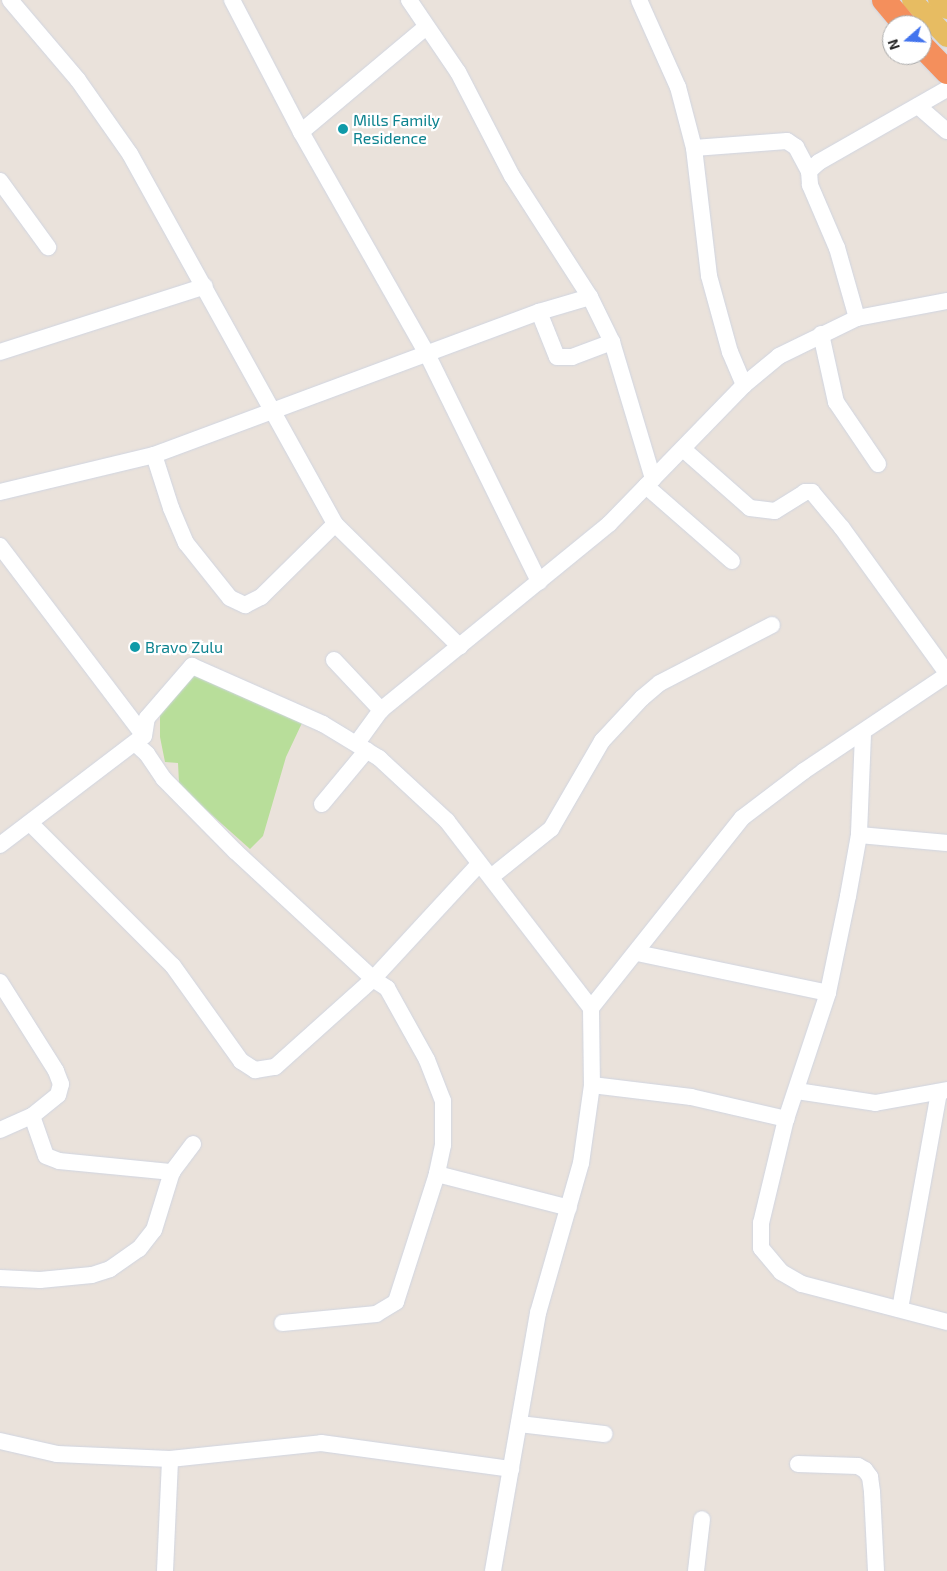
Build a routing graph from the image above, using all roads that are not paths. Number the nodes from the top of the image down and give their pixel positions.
1 (10, 0) edge
2 (232, 0) edge
3 (409, 0) edge
4 (638, 0) edge
5 (884, 0) edge
6 (912, 0) edge
7 (938, 0) edge
8 (947, 9) edge
9 (897, 15) edge
10 (426, 28) junction
11 (947, 37) edge
12 (932, 56) edge
13 (947, 72) edge
14 (947, 89) edge
15 (918, 106) junction
16 (947, 131) edge
17 (301, 132) junction
18 (694, 148) junction
19 (809, 170) junction
20 (0, 181) edge
21 (48, 247) dead end
22 (205, 286) junction
23 (590, 297) junction
24 (947, 301) edge
25 (539, 312) junction
26 (857, 318) junction
27 (821, 334) junction
28 (612, 342) junction
29 (0, 352) edge
30 (427, 354) junction
31 (744, 385) junction
32 (273, 411) junction
33 (683, 449) junction
34 (154, 455) junction
35 (878, 464) dead end
36 (650, 482) junction
37 (0, 492) edge
38 (336, 524) junction
39 (0, 546) edge
40 (732, 561) dead end
41 (539, 582) junction
42 (772, 625) dead end
43 (460, 647) junction
44 (334, 660) dead end
45 (947, 674) edge
46 (381, 710) junction
47 (863, 734) junction
48 (140, 740) junction
49 (362, 746) junction
50 (322, 804) dead end
51 (30, 823) junction
52 (859, 835) junction
53 (947, 842) edge
54 (0, 845) edge
55 (479, 864) junction
56 (491, 877) junction
57 (637, 953) junction
58 (373, 979) junction
59 (0, 982) edge
60 (828, 993) junction
61 (591, 1008) junction
62 (592, 1085) junction
63 (796, 1091) junction
64 (943, 1091) edge
65 (32, 1116) junction
66 (786, 1119) junction
67 (0, 1130) edge
68 (194, 1144) dead end
69 (172, 1172) junction
70 (437, 1174) junction
71 (569, 1208) junction
72 (0, 1278) edge
73 (900, 1309) junction
74 (947, 1322) edge
75 (282, 1323) dead end
76 (519, 1424) junction
77 (604, 1434) dead end
78 (0, 1441) edge
79 (170, 1459) junction
80 (798, 1464) dead end
81 (511, 1469) junction
82 (702, 1519) dead end
83 (165, 1571) edge
84 (493, 1571) edge
85 (696, 1571) edge
86 (876, 1571) edge

1 - 22 street
2 - 17 street
3 - 10 street
4 - 18 street
5 - 9 highway
6 - 11 main road
7 - 8 main road
10 - 17 street
10 - 23 street
12 - 13 highway
14 - 15 street
15 - 16 street
15 - 19 street
17 - 30 street
18 - 19 street
18 - 31 street
19 - 26 street
20 - 21 street
22 - 29 street
22 - 32 street
23 - 25 street
23 - 28 street
24 - 26 street
25 - 28 street
25 - 30 street
26 - 27 street
27 - 31 street
27 - 35 street
28 - 36 street
30 - 32 street
30 - 41 street
31 - 33 street
32 - 34 street
32 - 38 street
33 - 36 street
33 - 45 street
34 - 37 street
34 - 38 street
36 - 40 street
36 - 41 street
38 - 43 street
39 - 48 street
41 - 43 street
42 - 56 street
43 - 46 street
44 - 46 street
45 - 47 street
46 - 49 street
47 - 52 street
47 - 57 street
48 - 49 street
48 - 51 street
48 - 58 street
49 - 50 street
49 - 55 street
51 - 54 street
51 - 58 street
52 - 53 street
52 - 60 street
55 - 56 street
55 - 58 street
56 - 61 street
57 - 60 street
57 - 61 street
58 - 70 street
59 - 65 street
60 - 63 street
61 - 62 street
62 - 66 street
62 - 71 street
63 - 64 street
63 - 66 street
64 - 73 street
65 - 67 street
65 - 69 street
66 - 73 street
68 - 69 street
69 - 72 street
70 - 71 street
70 - 75 street
71 - 76 street
73 - 74 street
76 - 77 street
76 - 81 street
78 - 79 street
79 - 81 street
79 - 83 street
80 - 86 street
81 - 84 street
82 - 85 street

